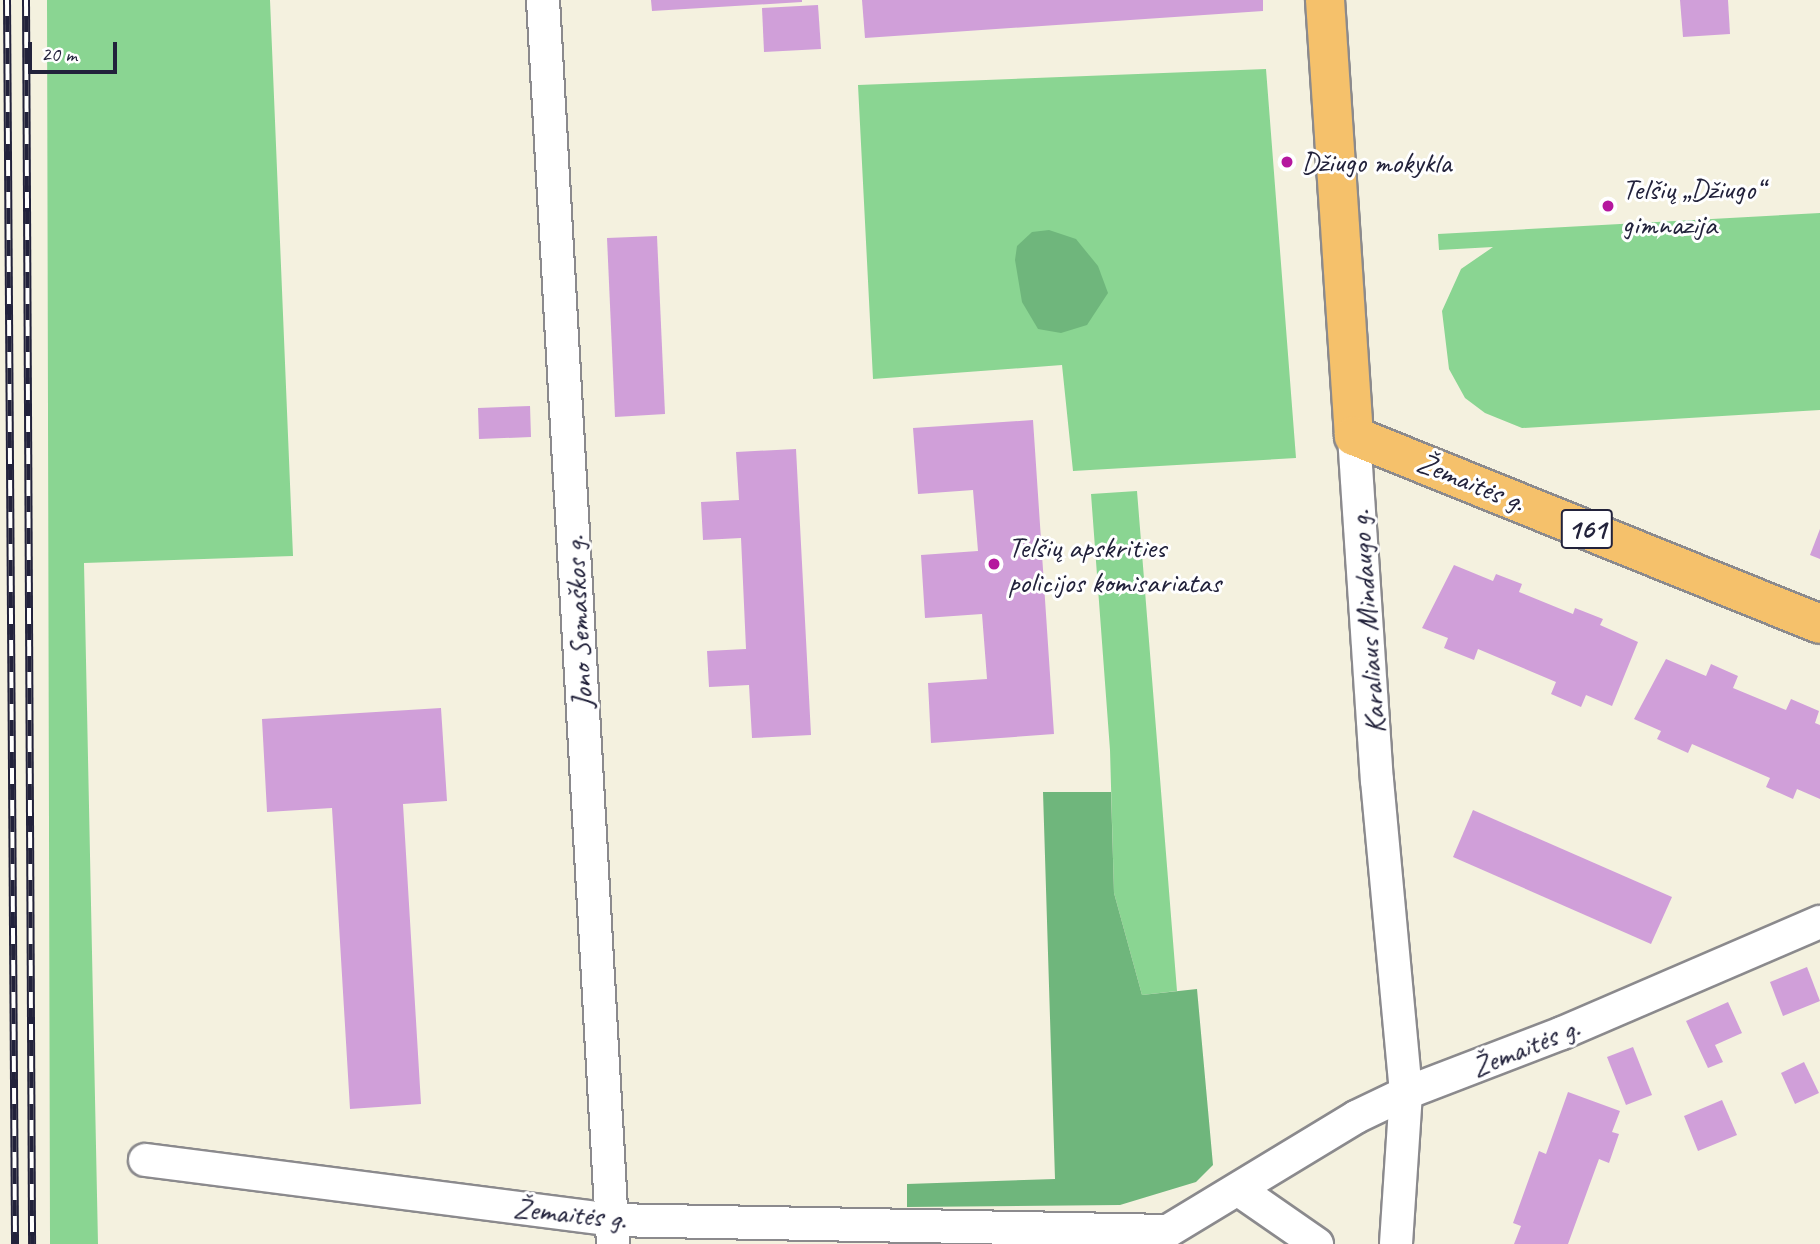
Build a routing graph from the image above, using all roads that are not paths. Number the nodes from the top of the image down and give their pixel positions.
1 (543, 0) edge
2 (1325, 0) edge
3 (1354, 436) junction
4 (1820, 624) edge
5 (1820, 922) edge
6 (1406, 1093) junction
7 (145, 1160) dead end
8 (1239, 1190) junction
9 (612, 1232) edge
10 (1317, 1244) edge
11 (1395, 1244) edge

1 - 9 street, Jono Semaškos g.
2 - 3 main road, Karaliaus Mindaugo g.
3 - 4 main road, Žemaitės g. / 161
3 - 6 street, Karaliaus Mindaugo g.
5 - 6 street, Žemaitės g.
6 - 8 street, Žemaitės g.
6 - 11 street, Karaliaus Mindaugo g.
7 - 9 street, Žemaitės g.
8 - 9 street, Žemaitės g.
8 - 10 street

